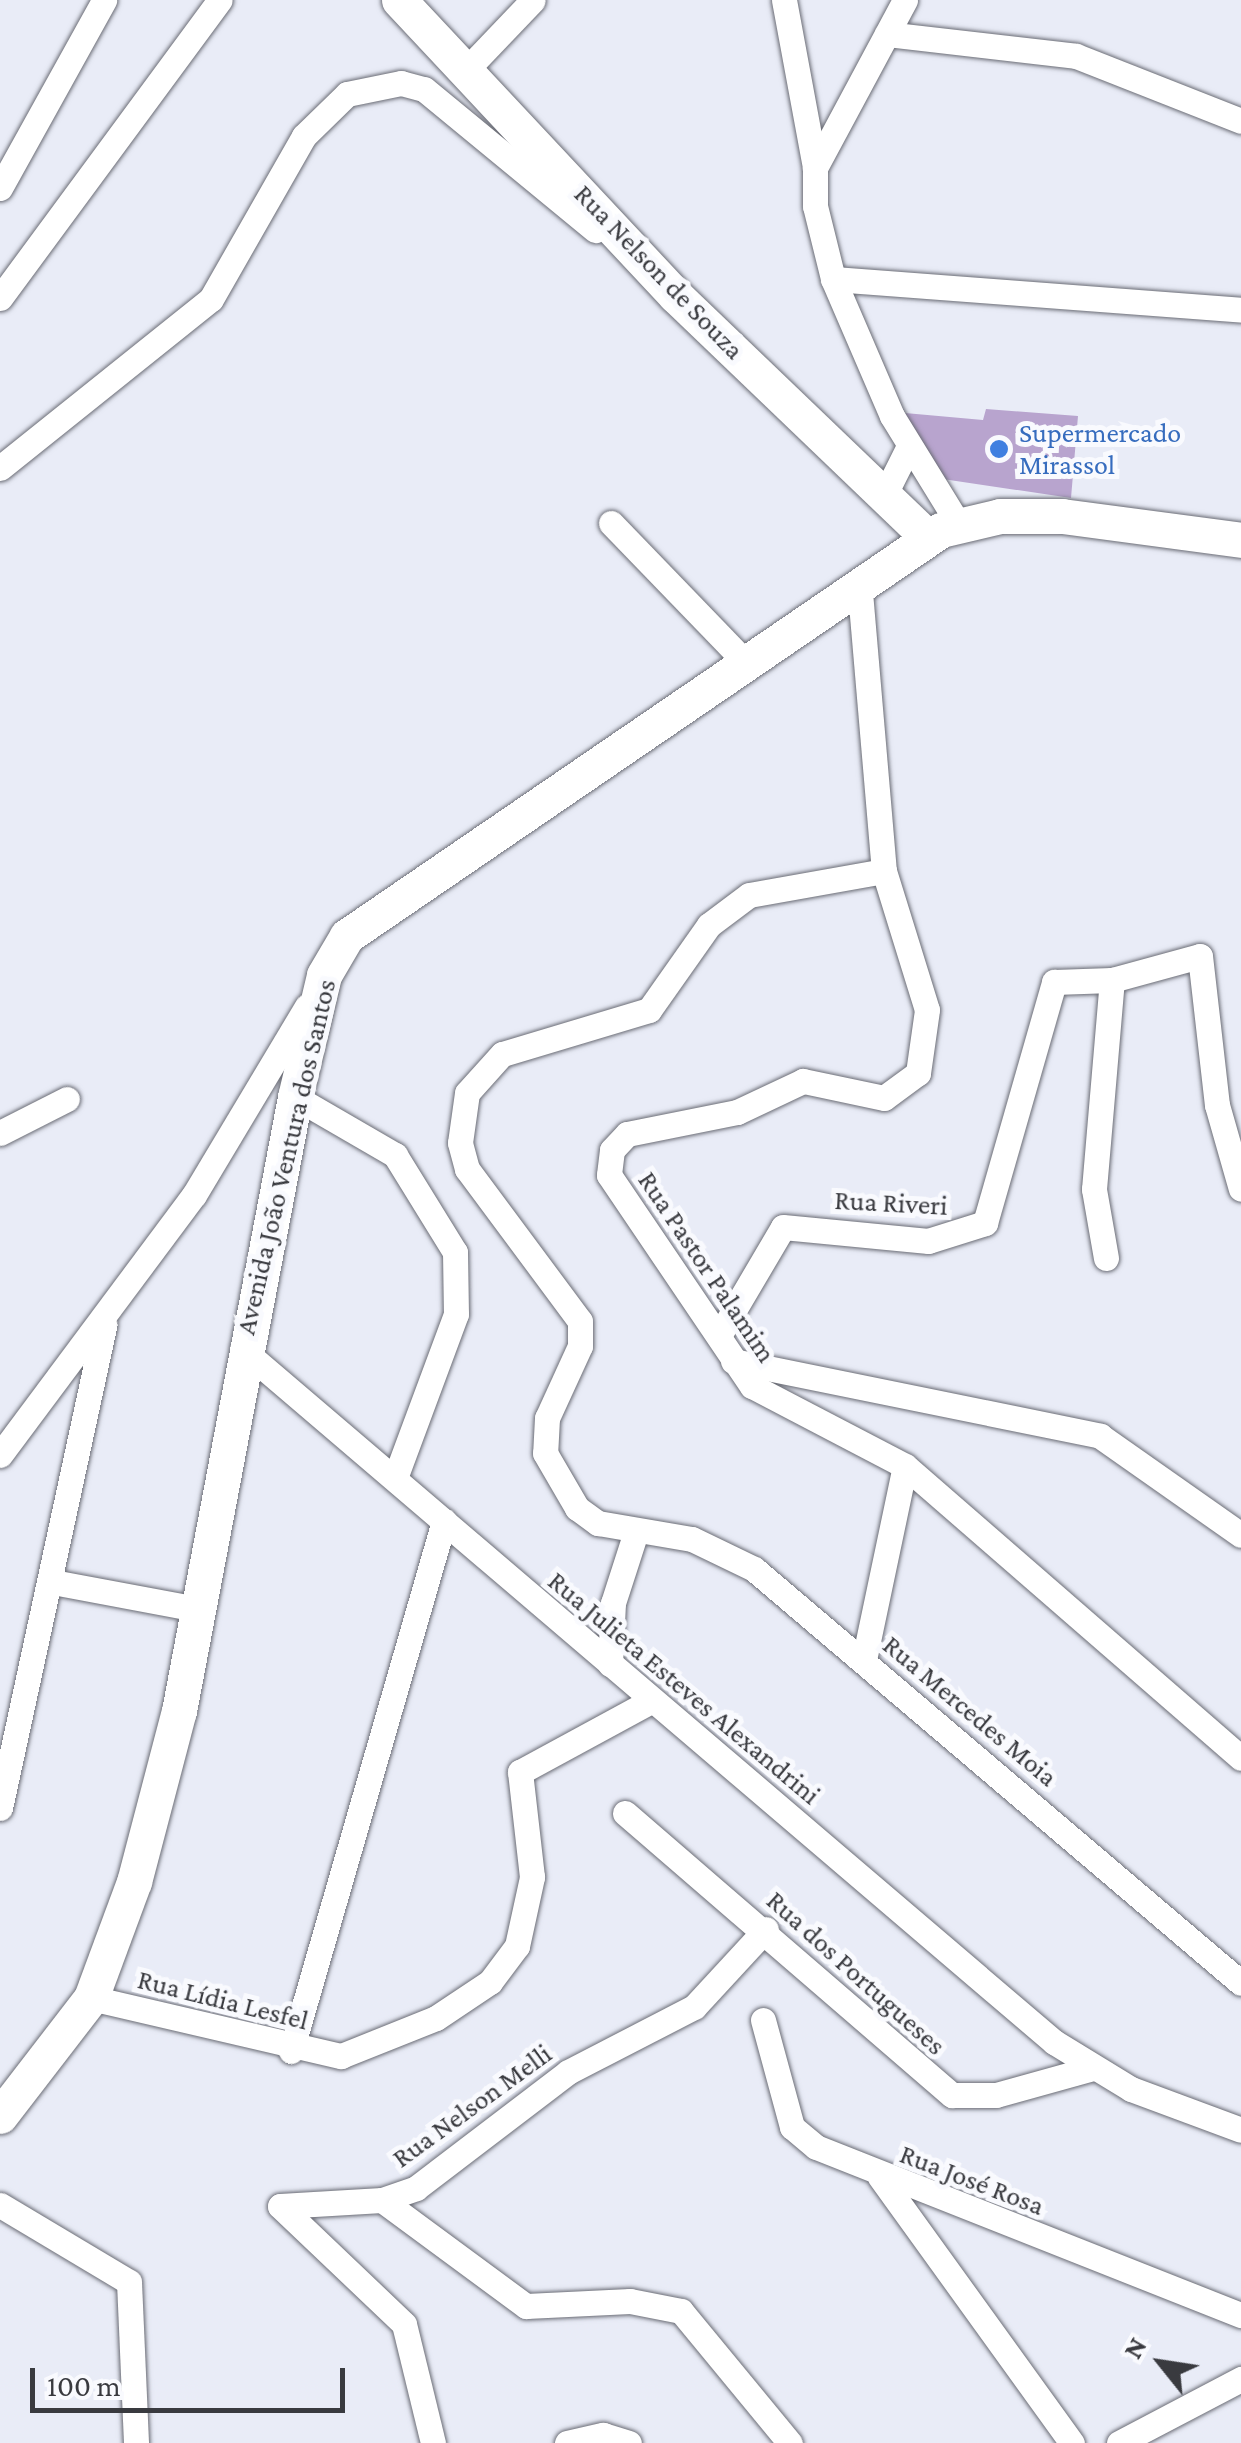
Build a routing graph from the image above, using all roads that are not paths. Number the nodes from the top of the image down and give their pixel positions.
1 (104, 0) edge
2 (220, 0) edge
3 (398, 0) edge
4 (533, 0) edge
5 (784, 0) edge
6 (906, 0) edge
7 (887, 34) junction
8 (467, 69) junction
9 (1241, 120) edge
10 (815, 168) junction
11 (0, 188) edge
12 (833, 279) junction
13 (676, 296) junction
14 (0, 298) edge
15 (1241, 310) edge
16 (908, 448) junction
17 (0, 468) edge
18 (885, 494) junction
19 (611, 522) dead end
20 (943, 531) junction
21 (1241, 540) edge
22 (860, 592) junction
23 (749, 666) junction
24 (884, 871) junction
25 (324, 975) junction
26 (1112, 980) junction
27 (295, 1097) junction
28 (67, 1099) dead end
29 (0, 1133) edge
30 (1241, 1189) edge
31 (1106, 1258) dead end
32 (107, 1315) junction
33 (720, 1334) junction
34 (242, 1349) junction
35 (733, 1361) junction
36 (0, 1455) edge
37 (905, 1466) junction
38 (395, 1478) junction
39 (444, 1522) junction
40 (636, 1535) junction
41 (1241, 1536) edge
42 (53, 1582) junction
43 (197, 1608) junction
44 (864, 1660) junction
45 (610, 1664) junction
46 (652, 1701) junction
47 (1241, 1758) edge
48 (0, 1808) edge
49 (624, 1814) dead end
50 (766, 1929) junction
51 (1241, 1984) edge
52 (91, 1998) junction
53 (762, 2020) dead end
54 (291, 2051) junction
55 (1090, 2069) junction
56 (0, 2116) edge
57 (1241, 2130) edge
58 (880, 2176) junction
59 (382, 2200) junction
60 (0, 2205) edge
61 (1241, 2316) edge
62 (1241, 2379) edge
63 (136, 2443) edge
64 (433, 2443) edge
65 (567, 2443) edge
66 (629, 2443) edge
67 (790, 2443) edge
68 (1072, 2443) edge
69 (1119, 2443) edge

1 - 11 street
2 - 14 street
3 - 8 main road, Rua Nelson de Souza
4 - 8 street
5 - 10 street
6 - 7 street
7 - 9 street
7 - 10 street
8 - 13 main road, Rua Nelson de Souza
10 - 12 street
12 - 15 street
12 - 16 street
13 - 17 street
13 - 18 main road, Rua Nelson de Souza
16 - 18 street
16 - 20 street
18 - 20 main road, Rua Nelson de Souza
19 - 23 street
20 - 21 main road
20 - 22 main road, Avenida João Ventura dos Santos
22 - 23 main road, Avenida João Ventura dos Santos
22 - 24 street, Rua Pastor Palamim
23 - 25 main road, Avenida João Ventura dos Santos
24 - 33 street, Rua Pastor Palamim
24 - 40 street, Rua Mercedes Moia
25 - 27 main road, Avenida João Ventura dos Santos
25 - 32 street
26 - 30 street
26 - 31 street
26 - 33 street, Rua Riveri
27 - 34 main road, Avenida João Ventura dos Santos
27 - 38 street
28 - 29 street
32 - 36 street
32 - 42 street
33 - 35 street, Rua Pastor Palamim
34 - 38 street, Rua Julieta Esteves Alexandrini
34 - 43 main road, Avenida João Ventura dos Santos
35 - 37 street, Rua Pastor Palamim
35 - 41 street
37 - 44 street
37 - 47 street, Rua Pastor Palamim
38 - 39 street, Rua Julieta Esteves Alexandrini
39 - 45 street, Rua Julieta Esteves Alexandrini
39 - 54 street
40 - 44 street, Rua Mercedes Moia
40 - 45 street
42 - 43 street
42 - 48 street
43 - 52 main road, Avenida João Ventura dos Santos
44 - 51 street, Rua Mercedes Moia
45 - 46 street, Rua Julieta Esteves Alexandrini
46 - 54 street, Rua Lídia Lesfel
46 - 55 street, Rua Julieta Esteves Alexandrini
49 - 50 street, Rua dos Portugueses
50 - 55 street, Rua dos Portugueses
50 - 59 street, Rua Nelson Melli
52 - 54 street, Rua Lídia Lesfel
52 - 56 main road, Avenida João Ventura dos Santos
53 - 58 street, Rua José Rosa
55 - 57 street
58 - 61 street, Rua José Rosa
58 - 68 street
59 - 64 street, Rua Nelson Melli
59 - 67 street
60 - 63 street
62 - 69 street
65 - 66 street

